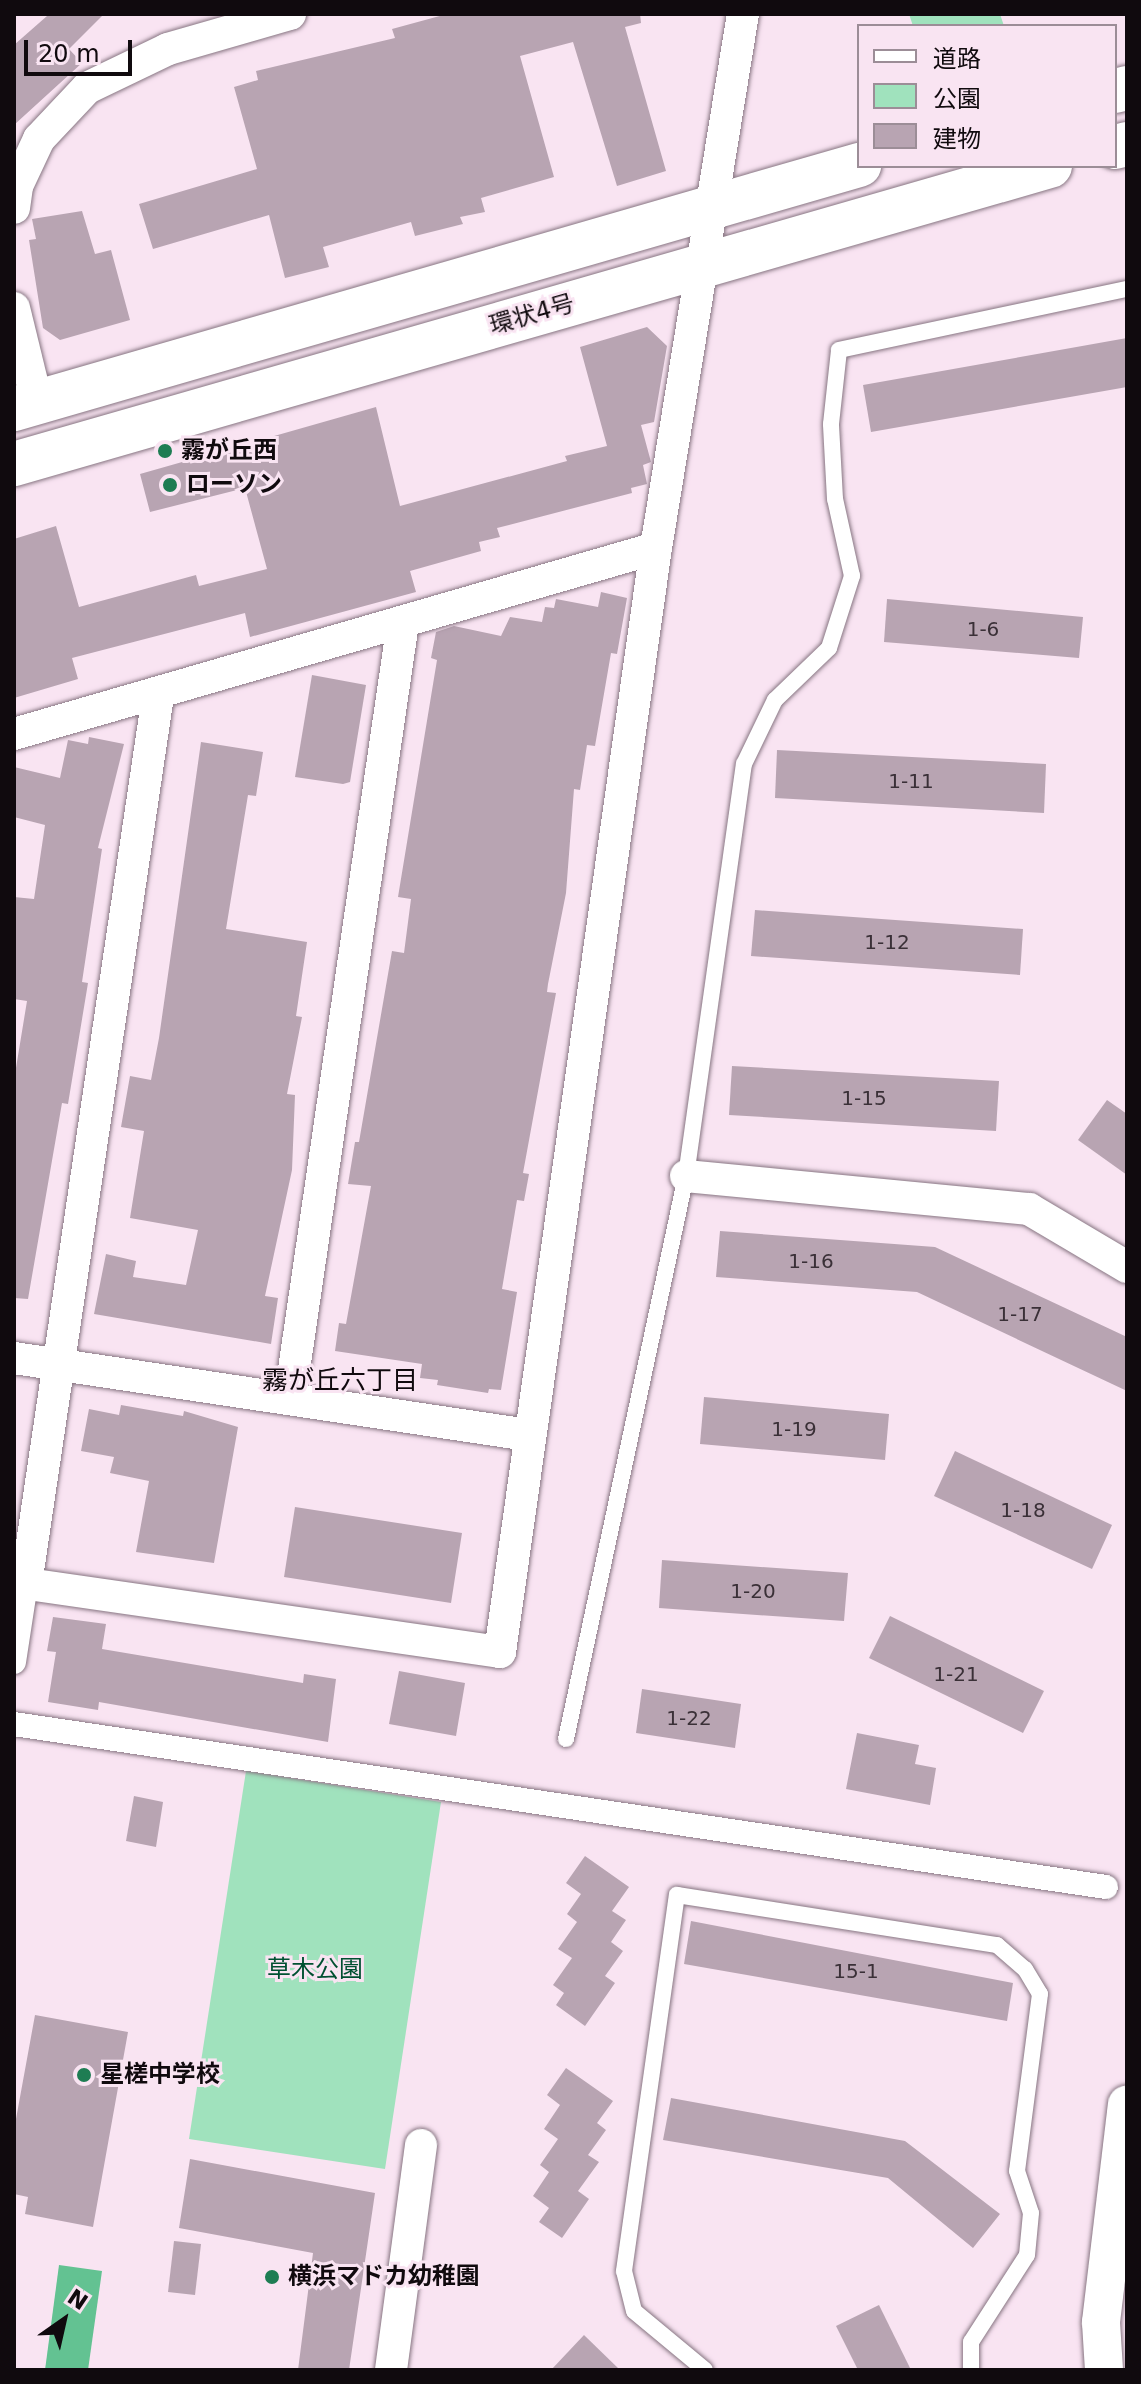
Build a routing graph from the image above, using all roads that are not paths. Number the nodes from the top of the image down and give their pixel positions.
1 (290, 14) edge
2 (743, 14) edge
3 (857, 166) edge
4 (1043, 168) edge
5 (713, 205) junction
6 (14, 208) edge
7 (704, 266) junction
8 (1127, 289) edge
9 (14, 308) edge
10 (26, 406) edge
11 (14, 464) edge
12 (656, 548) junction
13 (403, 622) junction
14 (158, 695) junction
15 (14, 734) edge
16 (686, 1176) junction
17 (1127, 1267) edge
18 (14, 1358) edge
19 (60, 1365) junction
20 (290, 1397) junction
21 (528, 1435) junction
22 (20, 1583) edge
23 (14, 1662) edge
24 (14, 1724) edge
25 (566, 1739) dead end
26 (1106, 1887) dead end
27 (1127, 2105) edge
28 (421, 2145) dead end
29 (391, 2370) edge
30 (705, 2370) edge
31 (971, 2370) edge
32 (1104, 2370) edge

1 - 6 street
2 - 5 street
3 - 5 main road
4 - 7 main road, 環状4号
5 - 7 street
5 - 10 main road
7 - 11 main road, 環状4号
7 - 12 street
8 - 16 lane
9 - 10 street
12 - 13 street
12 - 21 street
13 - 14 street
13 - 20 street
14 - 15 street
14 - 19 street
16 - 17 street
16 - 25 lane
18 - 19 street
19 - 20 street
19 - 22 street
20 - 21 street
21 - 22 street
22 - 23 street
24 - 26 street
27 - 32 street
28 - 29 street
30 - 31 lane

